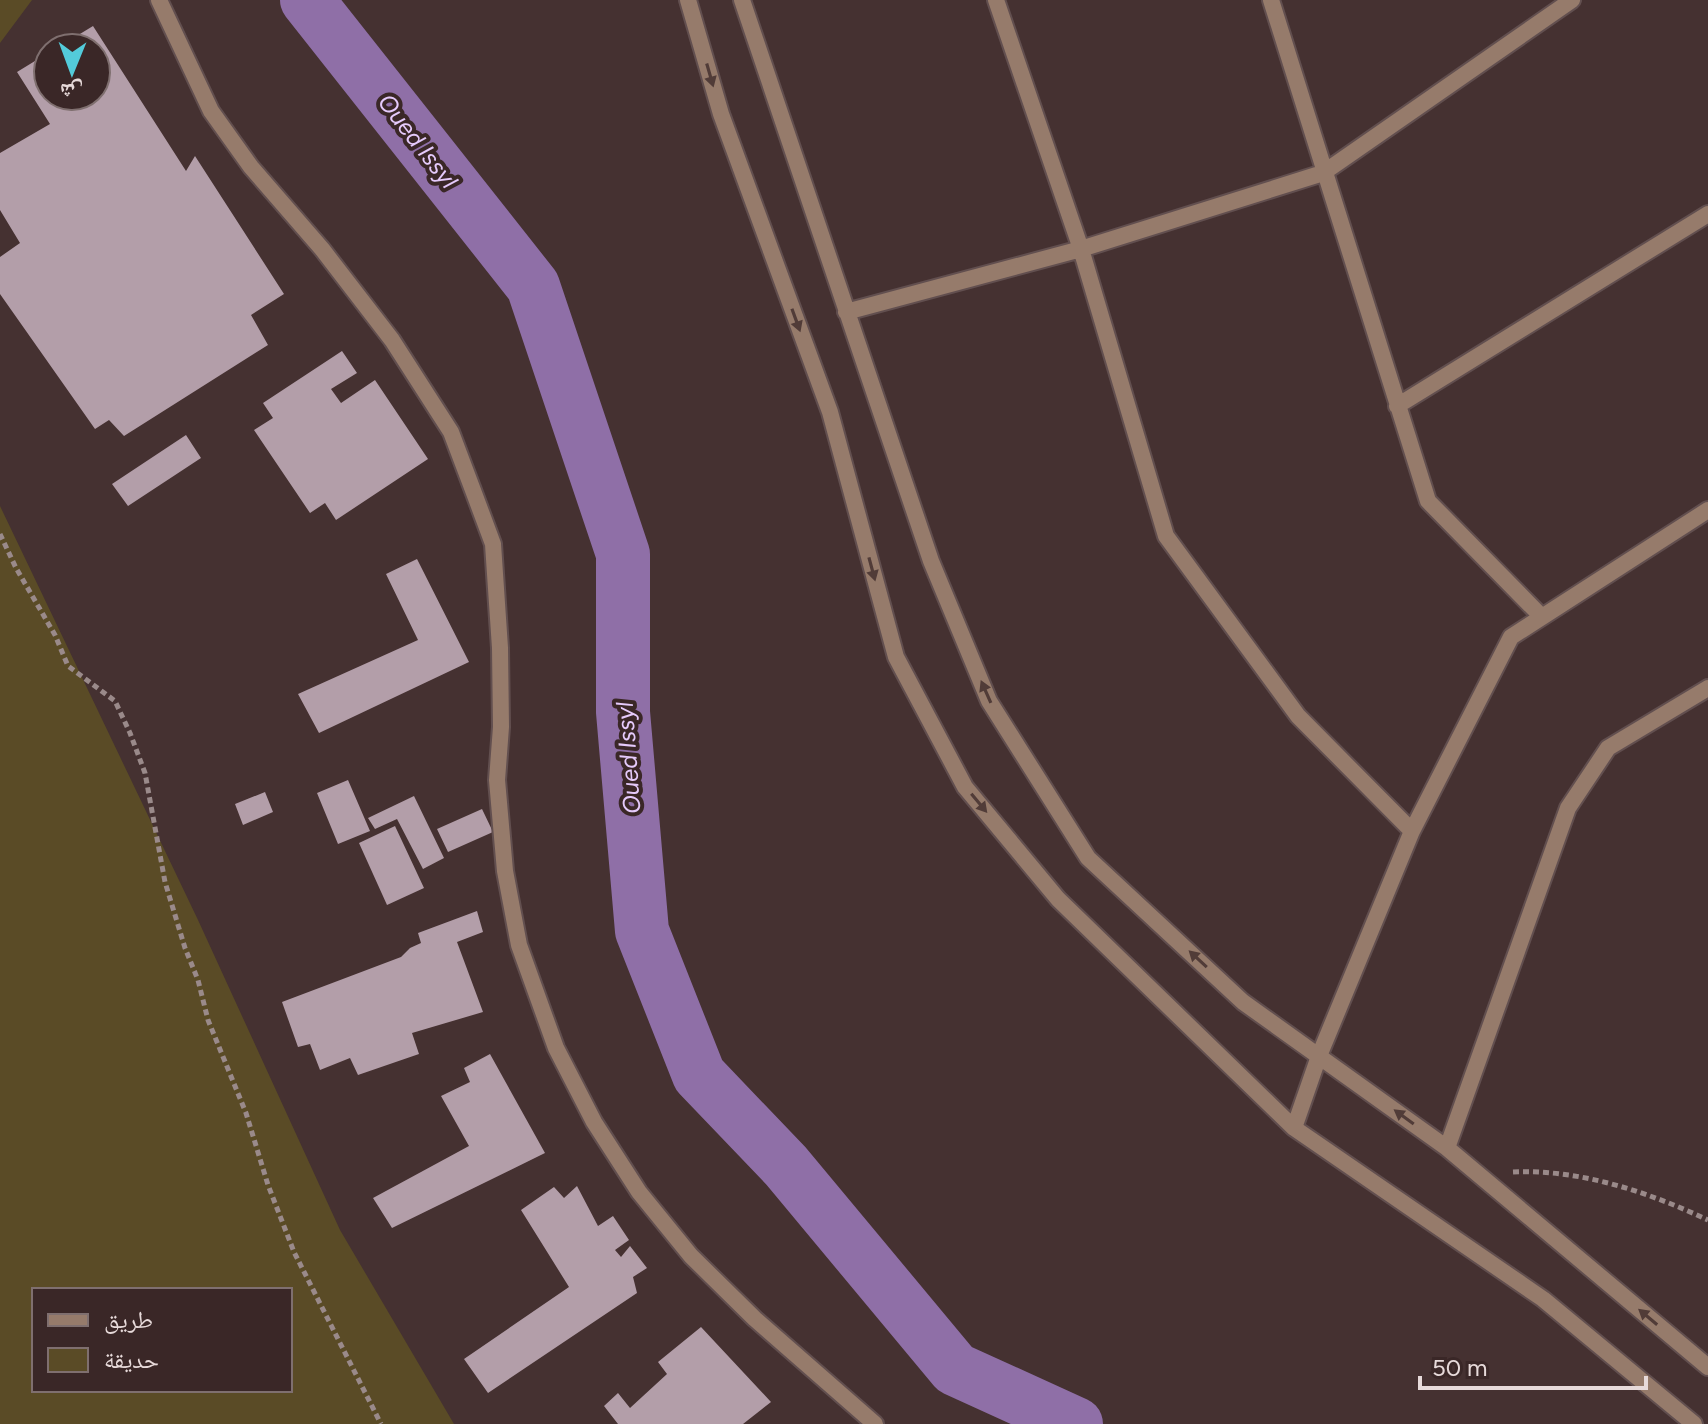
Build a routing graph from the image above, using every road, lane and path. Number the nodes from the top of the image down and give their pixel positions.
1 (159, 0) edge
2 (688, 0) edge
3 (742, 0) edge
4 (996, 0) edge
5 (1271, 0) edge
6 (1572, 0) edge
7 (1323, 173) junction
8 (1708, 214) edge
9 (1081, 249) junction
10 (846, 312) junction
11 (1397, 406) junction
12 (1708, 510) edge
13 (0, 534) edge
14 (1542, 617) junction
15 (1708, 688) edge
16 (1412, 831) junction
17 (1319, 1056) junction
18 (1294, 1128) junction
19 (1447, 1148) junction
20 (1482, 1177) junction
21 (1708, 1220) edge
22 (1708, 1367) edge
23 (381, 1424) edge
24 (875, 1424) edge
25 (1694, 1424) edge

1 - 24 street
2 -> 18 street
3 - 10 street
4 - 9 street
5 - 7 street
6 - 7 street
7 - 9 street
7 - 11 street
8 - 11 street
9 - 10 street
9 - 16 street
17 -> 10 street
11 - 14 street
12 - 14 street
13 - 23 path
14 - 16 street
15 - 19 street
16 - 17 street
17 - 18 street
19 -> 17 street
18 - 25 street
19 - 20 street
20 - 21 path
22 -> 20 street

